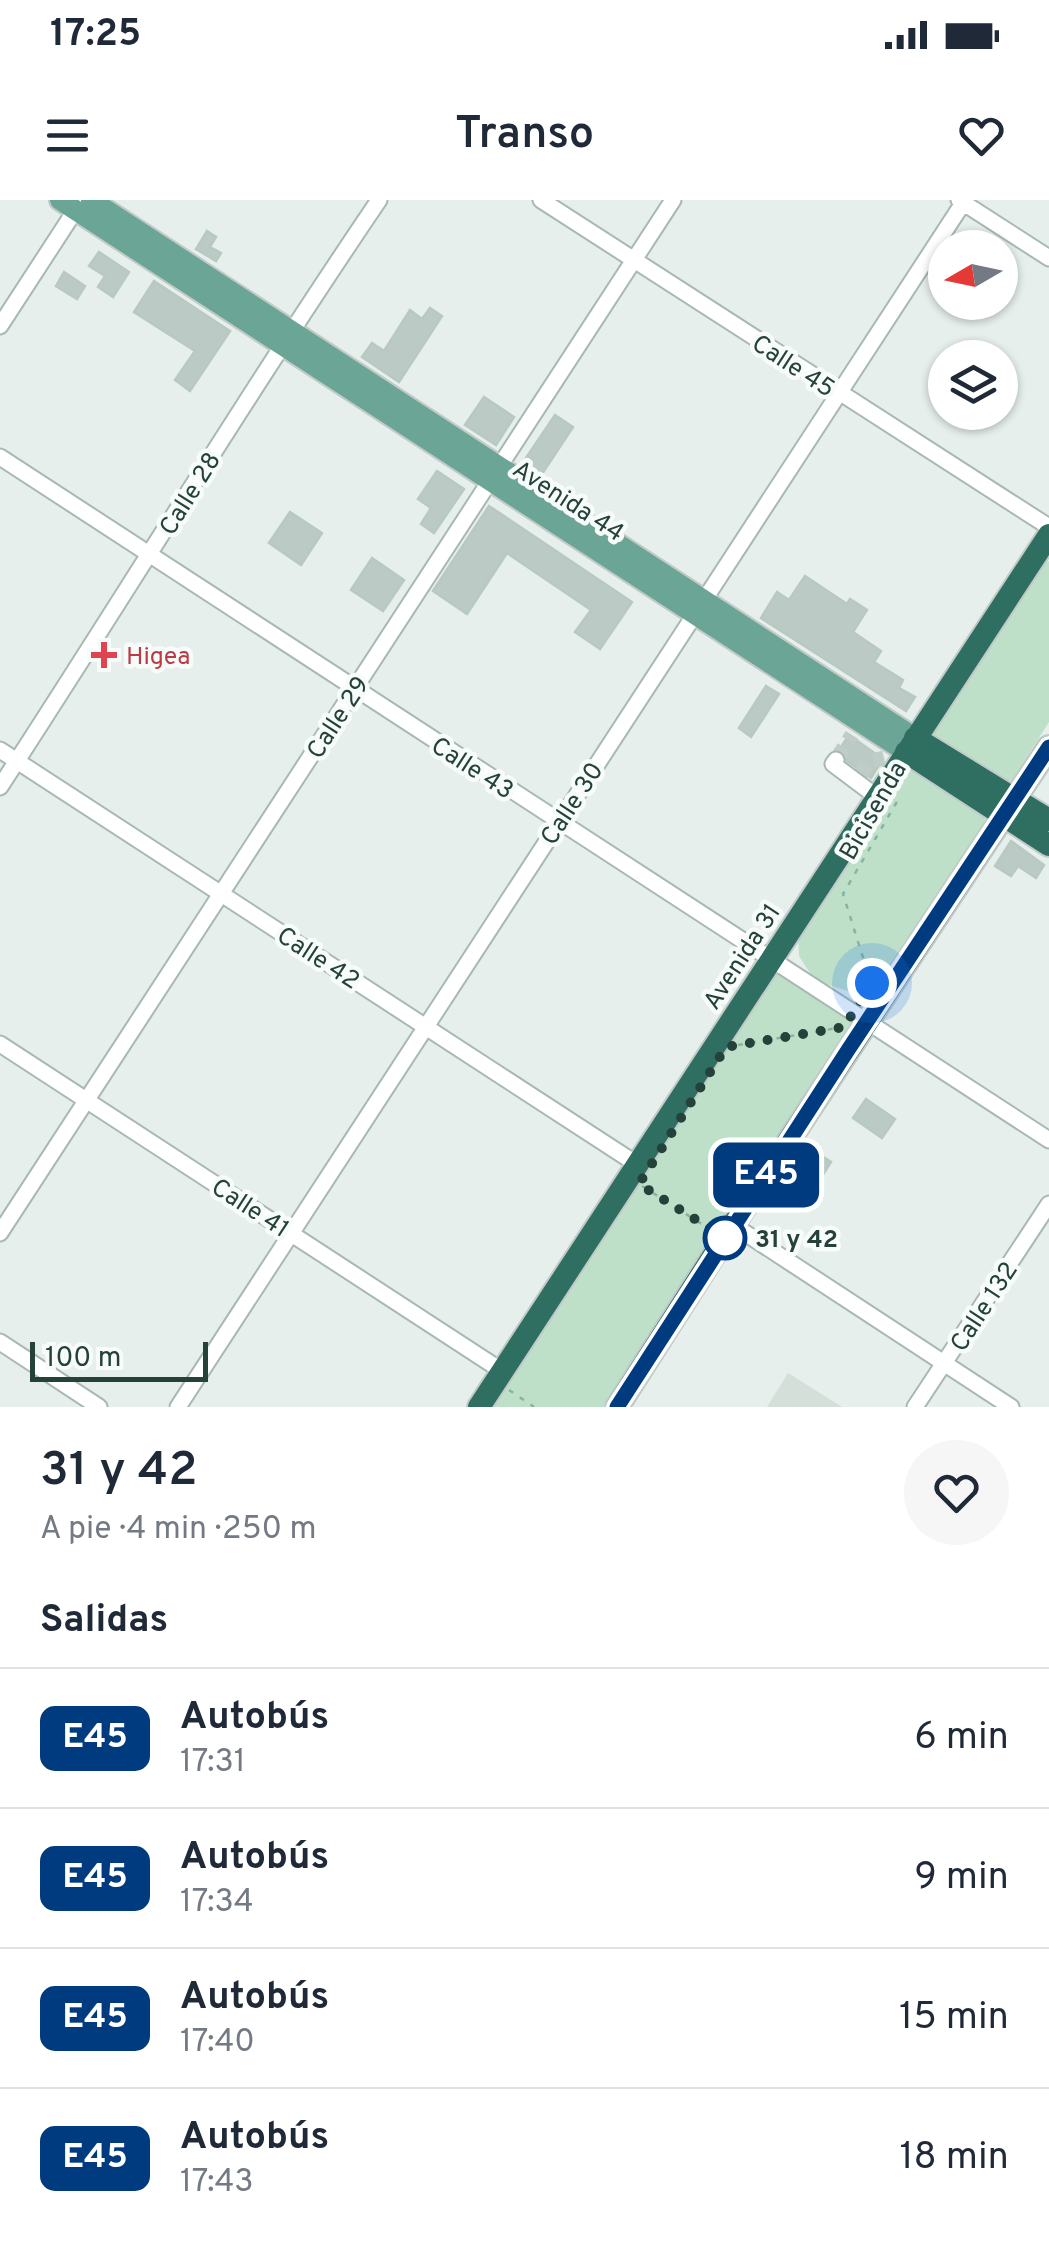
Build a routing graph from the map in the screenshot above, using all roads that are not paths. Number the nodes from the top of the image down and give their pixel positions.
1 (379, 200) edge
2 (541, 200) edge
3 (673, 200) edge
4 (962, 201) edge
5 (77, 202) edge
6 (1049, 258) edge
7 (634, 260) junction
8 (0, 326) edge
9 (286, 337) junction
10 (838, 394) junction
11 (0, 458) edge
12 (495, 474) junction
13 (1049, 527) edge
14 (1049, 535) edge
15 (150, 556) junction
16 (699, 607) junction
17 (355, 690) junction
18 (1049, 747) edge
19 (902, 749) junction
20 (0, 750) edge
21 (836, 760) dead end
22 (17, 761) junction
23 (0, 787) edge
24 (889, 796) junction
25 (1010, 807) junction
26 (1049, 820) edge
27 (558, 823) junction
28 (1049, 845) edge
29 (222, 894) junction
30 (771, 960) junction
31 (860, 1016) junction
32 (426, 1027) junction
33 (0, 1044) edge
34 (87, 1100) junction
35 (1049, 1140) edge
36 (633, 1171) junction
37 (1049, 1204) edge
38 (728, 1232) junction
39 (0, 1233) edge
40 (291, 1233) junction
41 (0, 1342) edge
42 (945, 1364) junction
43 (505, 1381) junction
44 (99, 1407) edge
45 (178, 1407) edge
46 (478, 1407) edge
47 (617, 1407) edge
48 (916, 1407) edge
49 (1010, 1407) edge

1 - 9 street, Calle 28
2 - 7 street, Calle 45
3 - 7 street, Calle 29
4 - 6 street
4 - 10 street, Calle 30
5 - 8 street
5 - 9 main road, Avenida 44
7 - 10 street, Calle 45
7 - 12 street, Calle 29
9 - 12 main road, Avenida 44
9 - 15 street, Calle 28
10 - 13 street, Calle 45
10 - 16 street, Calle 30
11 - 15 street, Calle 43
12 - 16 main road, Avenida 44
12 - 17 street, Calle 29
14 - 19 highway, Avenida 31
15 - 17 street, Calle 43
15 - 22 street, Calle 28
16 - 19 main road, Avenida 44
16 - 19 main road, Avenida 44
16 - 27 street, Calle 30
17 - 27 street, Calle 43
17 - 29 street, Calle 29
18 - 25 highway
19 - 24 highway, Avenida 31
19 - 25 highway, Avenida 44
20 - 22 street, Calle 42
21 - 24 street
22 - 23 street, Calle 28
22 - 29 street, Calle 42
24 - 30 highway, Avenida 31
25 - 26 highway, Avenida 44
25 - 28 highway, Avenida 44
25 - 31 highway
27 - 30 street, Calle 43
27 - 32 street, Calle 30
29 - 32 street, Calle 42
29 - 34 street, Calle 29
30 - 31 street, Calle 43
30 - 36 highway, Avenida 31
31 - 35 street, Calle 43
31 - 38 highway
32 - 36 street, Calle 42
32 - 40 street, Calle 30
33 - 34 street, Calle 41
34 - 39 street, Calle 29
34 - 40 street, Calle 41
36 - 43 highway, Avenida 31
37 - 42 street, Calle 132
38 - 42 street
38 - 47 highway
40 - 43 street, Calle 41
40 - 45 street, Calle 30
41 - 44 street
42 - 48 street, Calle 132
42 - 49 street
43 - 46 highway, Avenida 31

